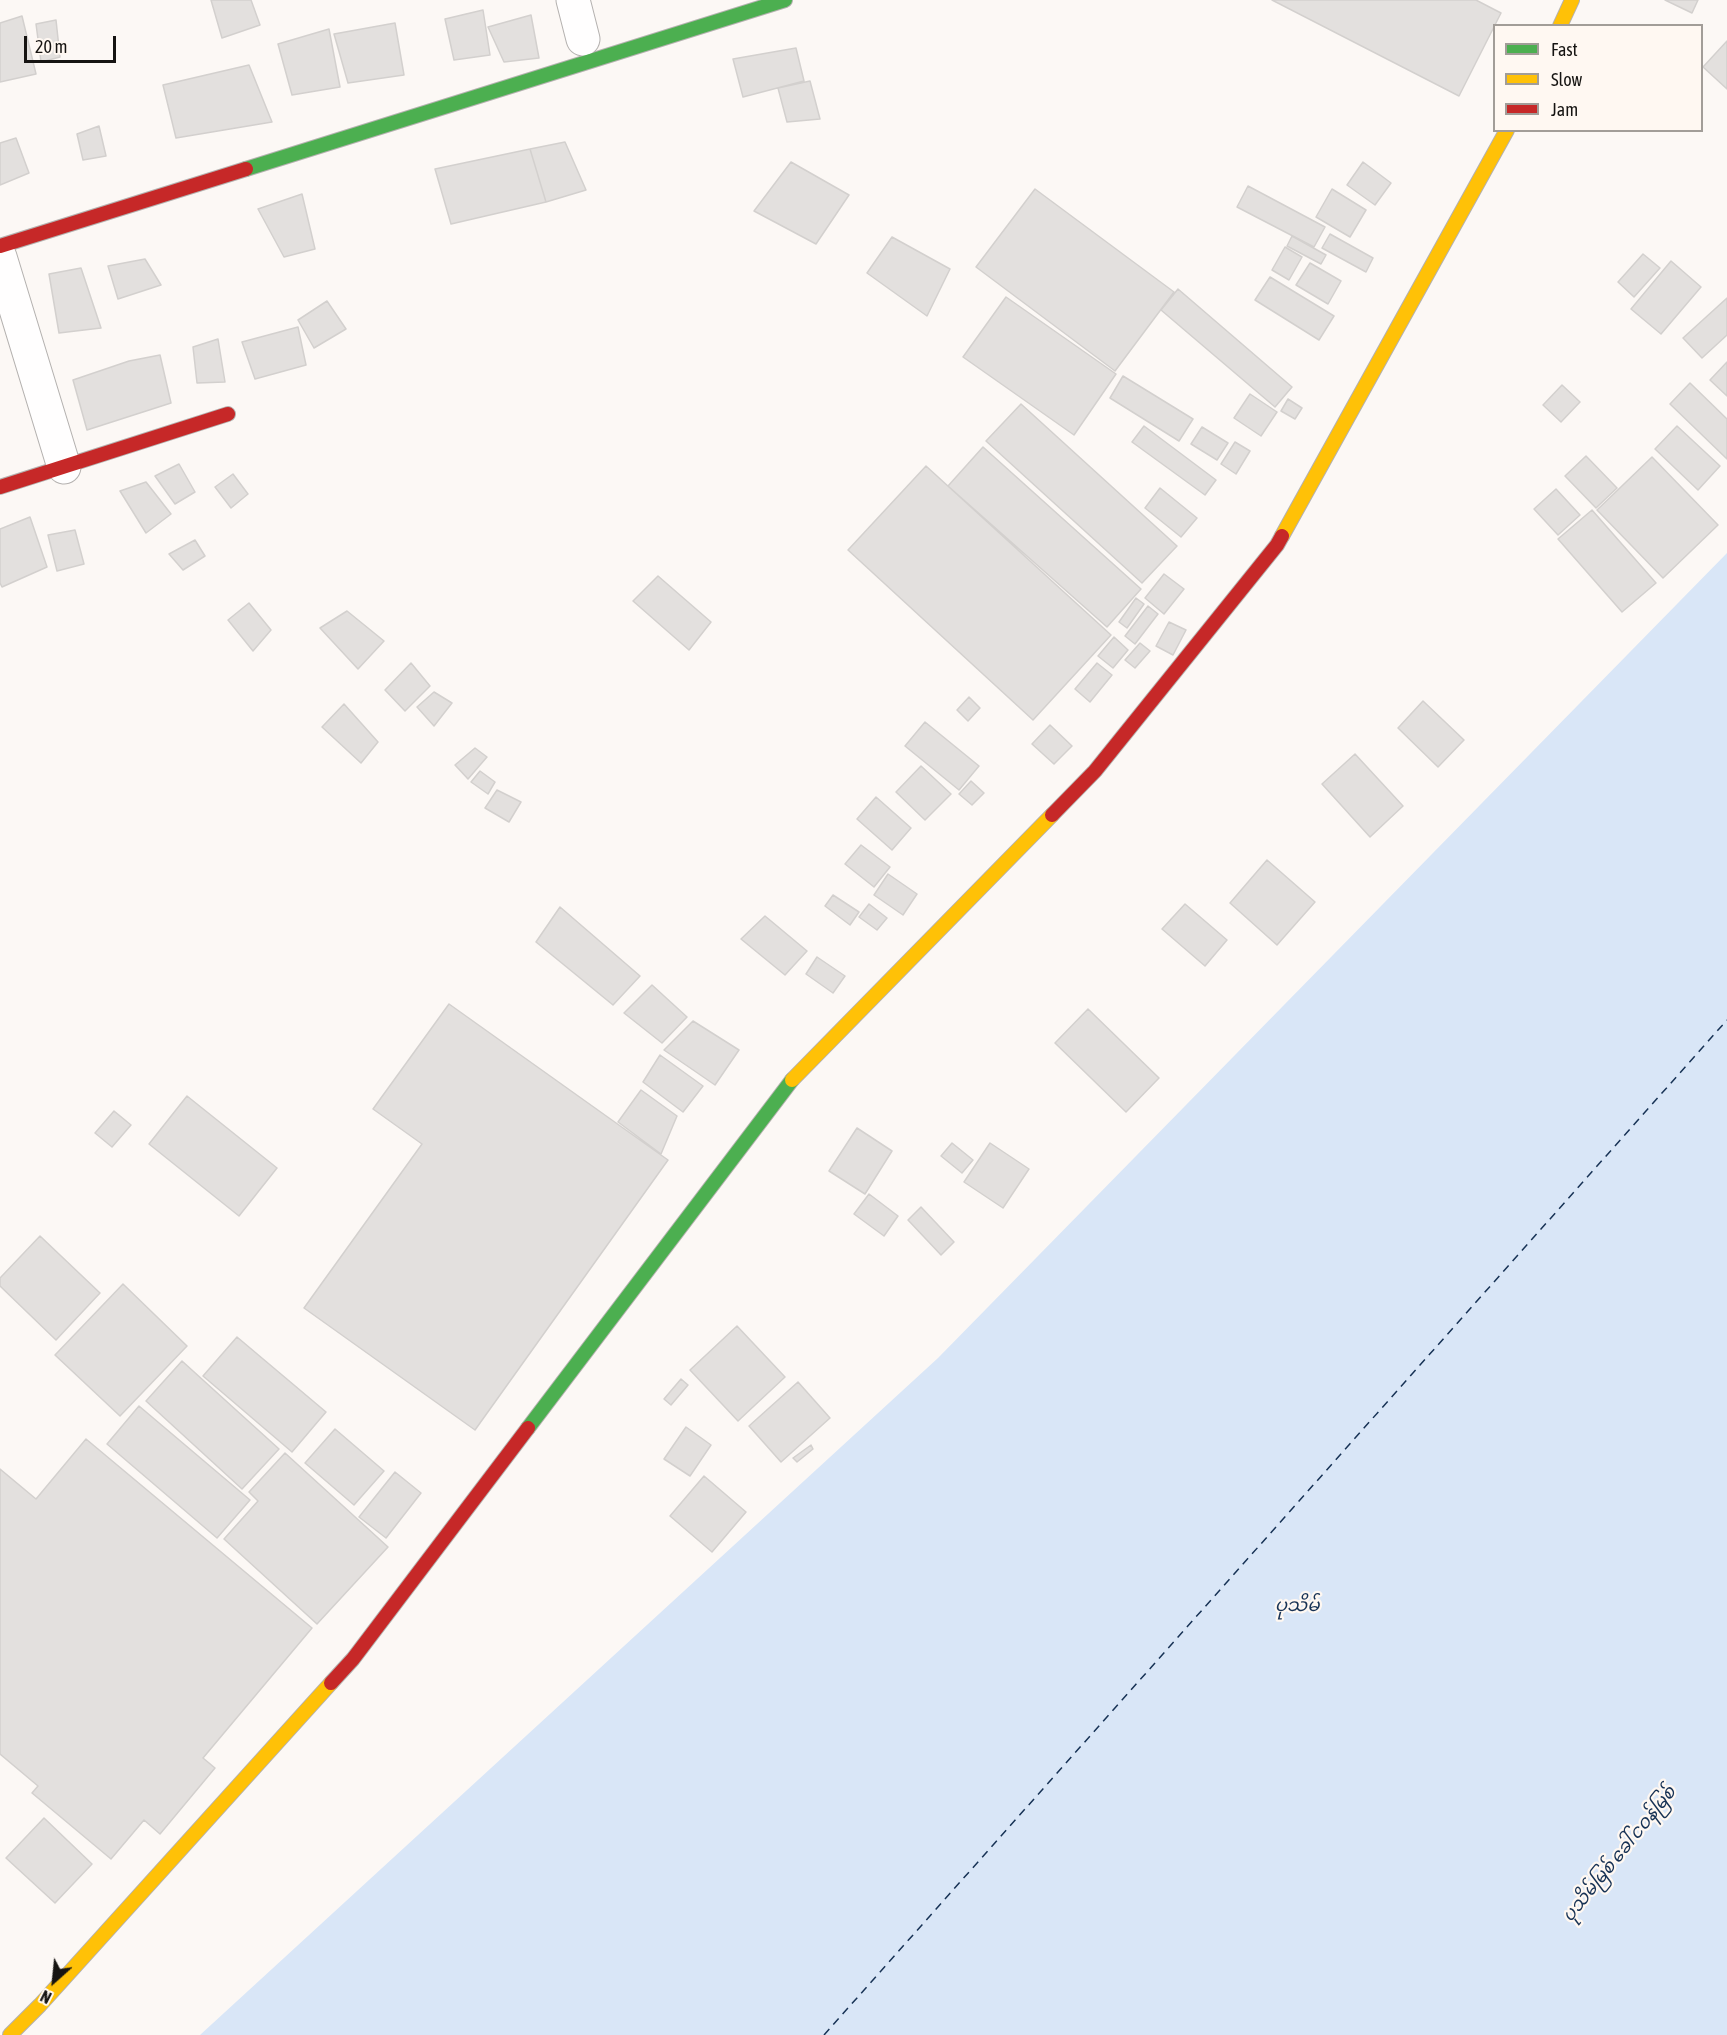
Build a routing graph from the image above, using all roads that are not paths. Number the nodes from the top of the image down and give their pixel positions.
1 (573, 0) edge
2 (785, 0) edge
3 (1572, 0) edge
4 (1561, 24) edge
5 (584, 39) dead end
6 (1506, 132) edge
7 (0, 246) edge
8 (0, 257) edge
9 (228, 414) dead end
10 (64, 467) junction
11 (0, 487) edge
12 (10, 2035) edge

1 - 5 street
2 - 7 street
3 - 4 street
6 - 12 street
8 - 10 street
9 - 10 street
10 - 11 street

